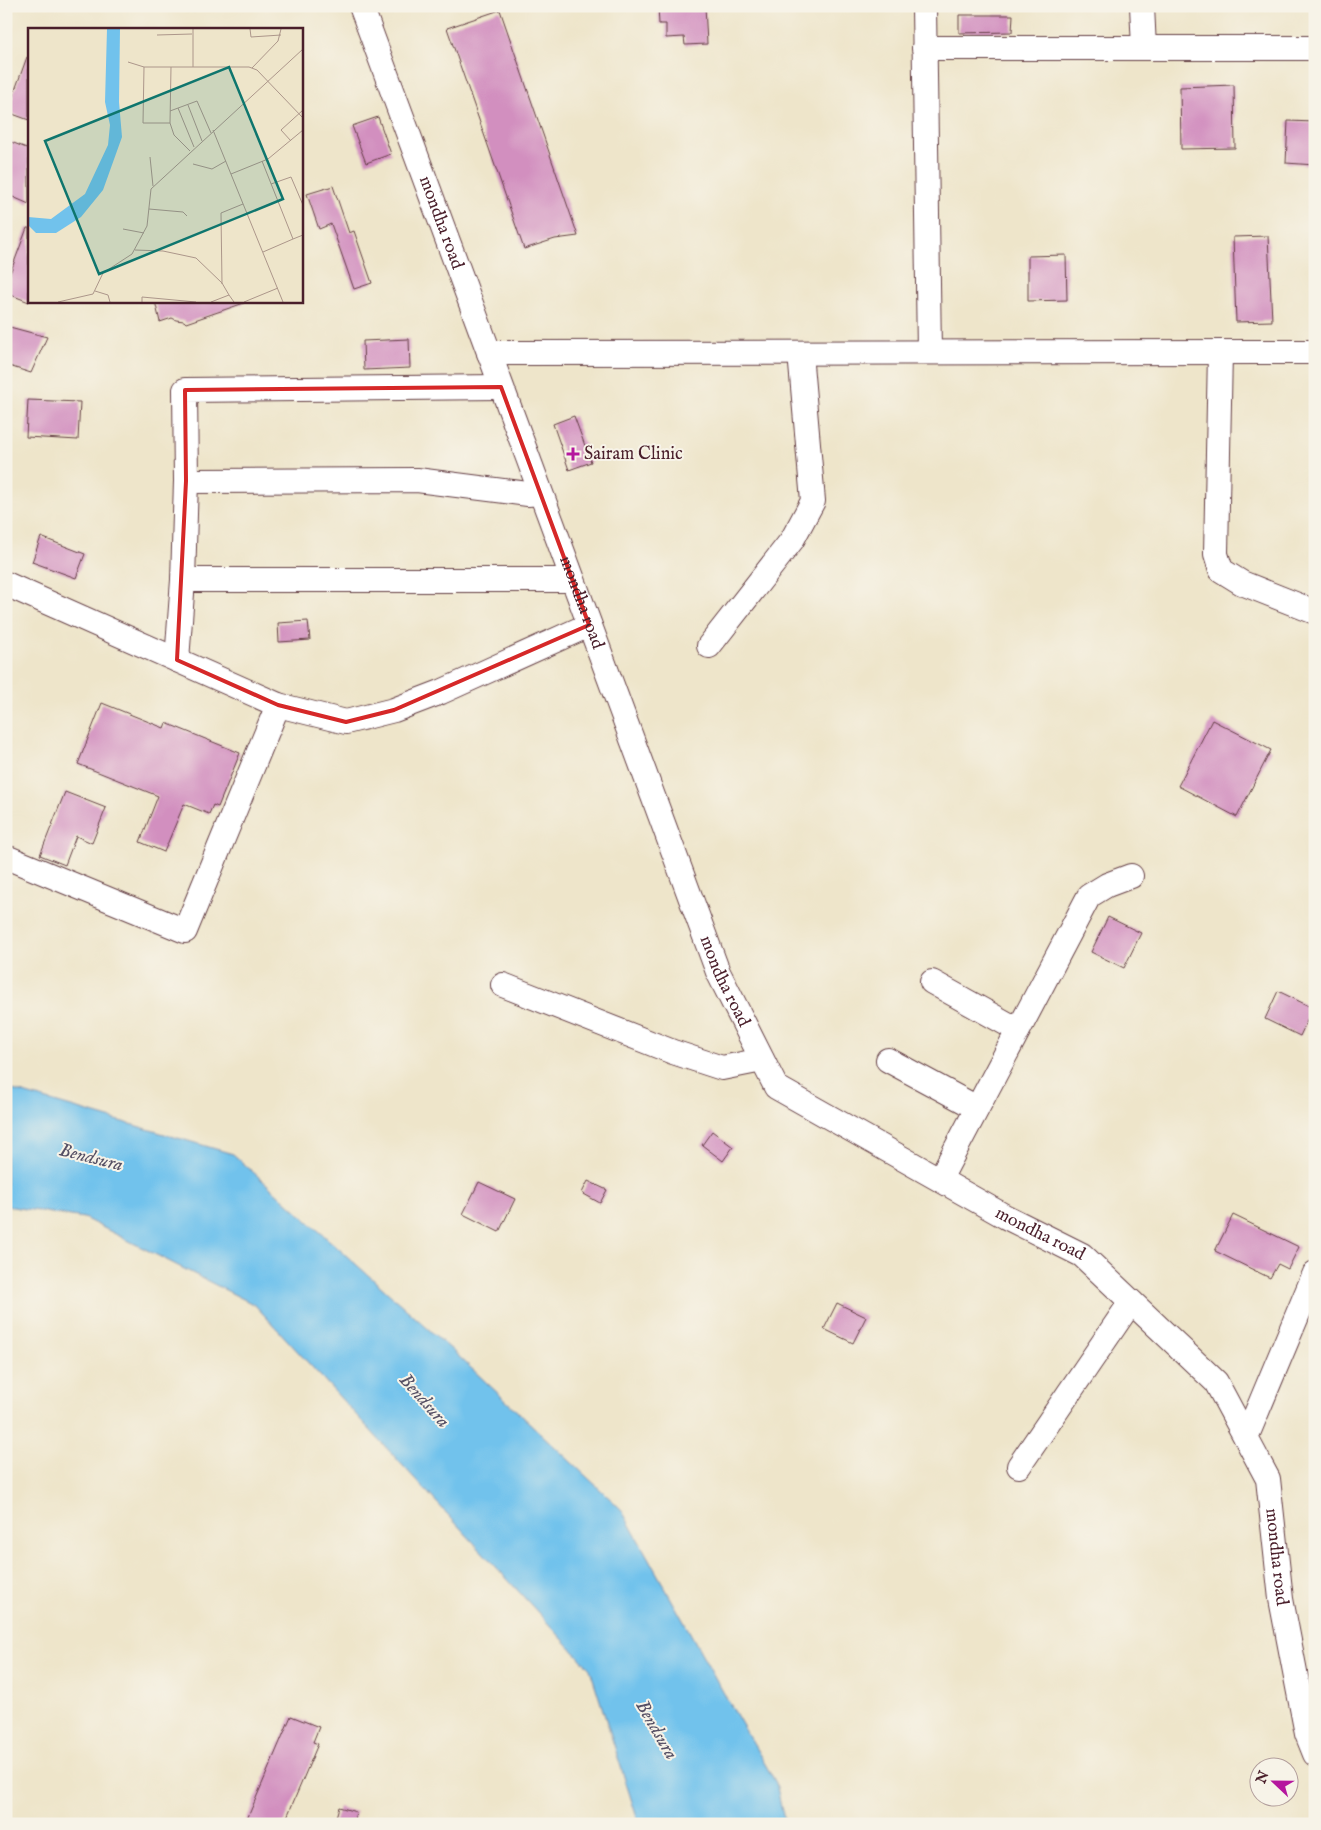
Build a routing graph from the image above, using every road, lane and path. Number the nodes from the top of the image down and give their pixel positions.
1 (360, 6) edge
2 (924, 6) edge
3 (1142, 6) edge
4 (924, 48) junction
5 (1144, 48) junction
6 (1315, 48) edge
7 (930, 352) junction
8 (1220, 352) junction
9 (1315, 352) edge
10 (489, 353) junction
11 (800, 353) junction
12 (501, 388) junction
13 (186, 481) junction
14 (540, 493) junction
15 (183, 580) junction
16 (572, 580) junction
17 (6, 584) edge
18 (1315, 612) edge
19 (589, 625) junction
20 (709, 646) dead end
21 (177, 660) junction
22 (278, 705) junction
23 (6, 857) edge
24 (1131, 876) dead end
25 (932, 982) dead end
26 (503, 985) dead end
27 (1018, 1030) junction
28 (762, 1060) junction
29 (888, 1060) dead end
30 (977, 1108) junction
31 (940, 1179) junction
32 (1315, 1273) edge
33 (1131, 1302) junction
34 (1246, 1438) junction
35 (1019, 1466) dead end
36 (1315, 1754) edge

1 - 10 street, mondha road
2 - 4 street
3 - 5 street
4 - 5 street
4 - 7 street
5 - 6 street
7 - 8 street
7 - 11 street
8 - 9 street
8 - 18 street
10 - 11 street
10 - 12 street, mondha road
11 - 20 street
12 - 13 street
12 - 14 street, mondha road
13 - 14 street
13 - 15 street
14 - 16 street, mondha road
15 - 16 street
15 - 21 street
16 - 19 street, mondha road
17 - 21 street
19 - 22 street
19 - 28 street, mondha road
21 - 22 street
22 - 23 street
24 - 27 street
25 - 27 street
26 - 28 street
27 - 30 street
28 - 31 street, mondha road
29 - 30 street
30 - 31 street
31 - 33 street, mondha road
32 - 34 street
33 - 34 street, mondha road
33 - 35 street
34 - 36 street, mondha road

